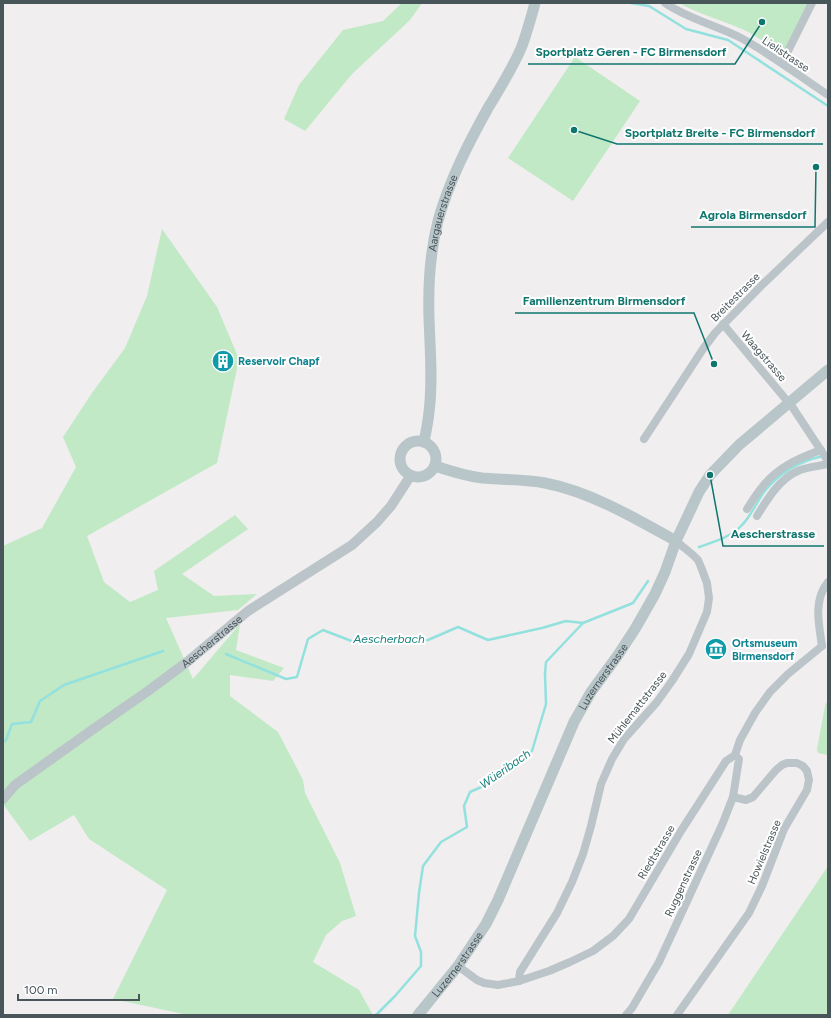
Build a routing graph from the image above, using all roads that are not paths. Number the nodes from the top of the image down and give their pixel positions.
1 (535, 3) edge
2 (665, 3) edge
3 (812, 3) edge
4 (782, 63) junction
5 (828, 95) edge
6 (828, 222) edge
7 (723, 324) junction
8 (828, 370) edge
9 (789, 402) junction
10 (644, 438) dead end
11 (424, 442) junction
12 (825, 458) edge
13 (435, 466) junction
14 (411, 475) junction
15 (747, 509) dead end
16 (757, 516) dead end
17 (676, 541) junction
18 (828, 582) edge
19 (825, 648) edge
20 (735, 755) junction
21 (733, 797) junction
22 (3, 799) edge
23 (458, 966) junction
24 (519, 980) junction
25 (418, 1015) edge
26 (626, 1015) edge
27 (677, 1015) edge

1 - 11 main road, Aargauerstrasse
2 - 4 street, Lielistrasse
3 - 4 street
4 - 5 street, Lielistrasse
6 - 7 street, Breitestrasse
7 - 9 street, Waagstrasse
7 - 10 street, Breitestrasse
8 - 9 main road, Luzernerstrasse
9 - 12 street, Waagstrasse
9 - 17 main road, Luzernerstrasse
11 - 13 main road
11 - 14 main road
12 - 15 street
12 - 16 street
13 - 14 main road
13 - 17 main road
14 - 22 street, Aescherstrasse
17 - 23 main road, Luzernerstrasse
17 - 24 street, Mühlemattstrasse
18 - 19 street
19 - 20 street, Riedtstrasse
20 - 21 street, Ruggenstrasse
20 - 24 street, Riedtstrasse
21 - 26 street, Ruggenstrasse
21 - 27 street, Howielstrasse
23 - 24 street, Riedtstrasse
23 - 25 main road, Luzernerstrasse

